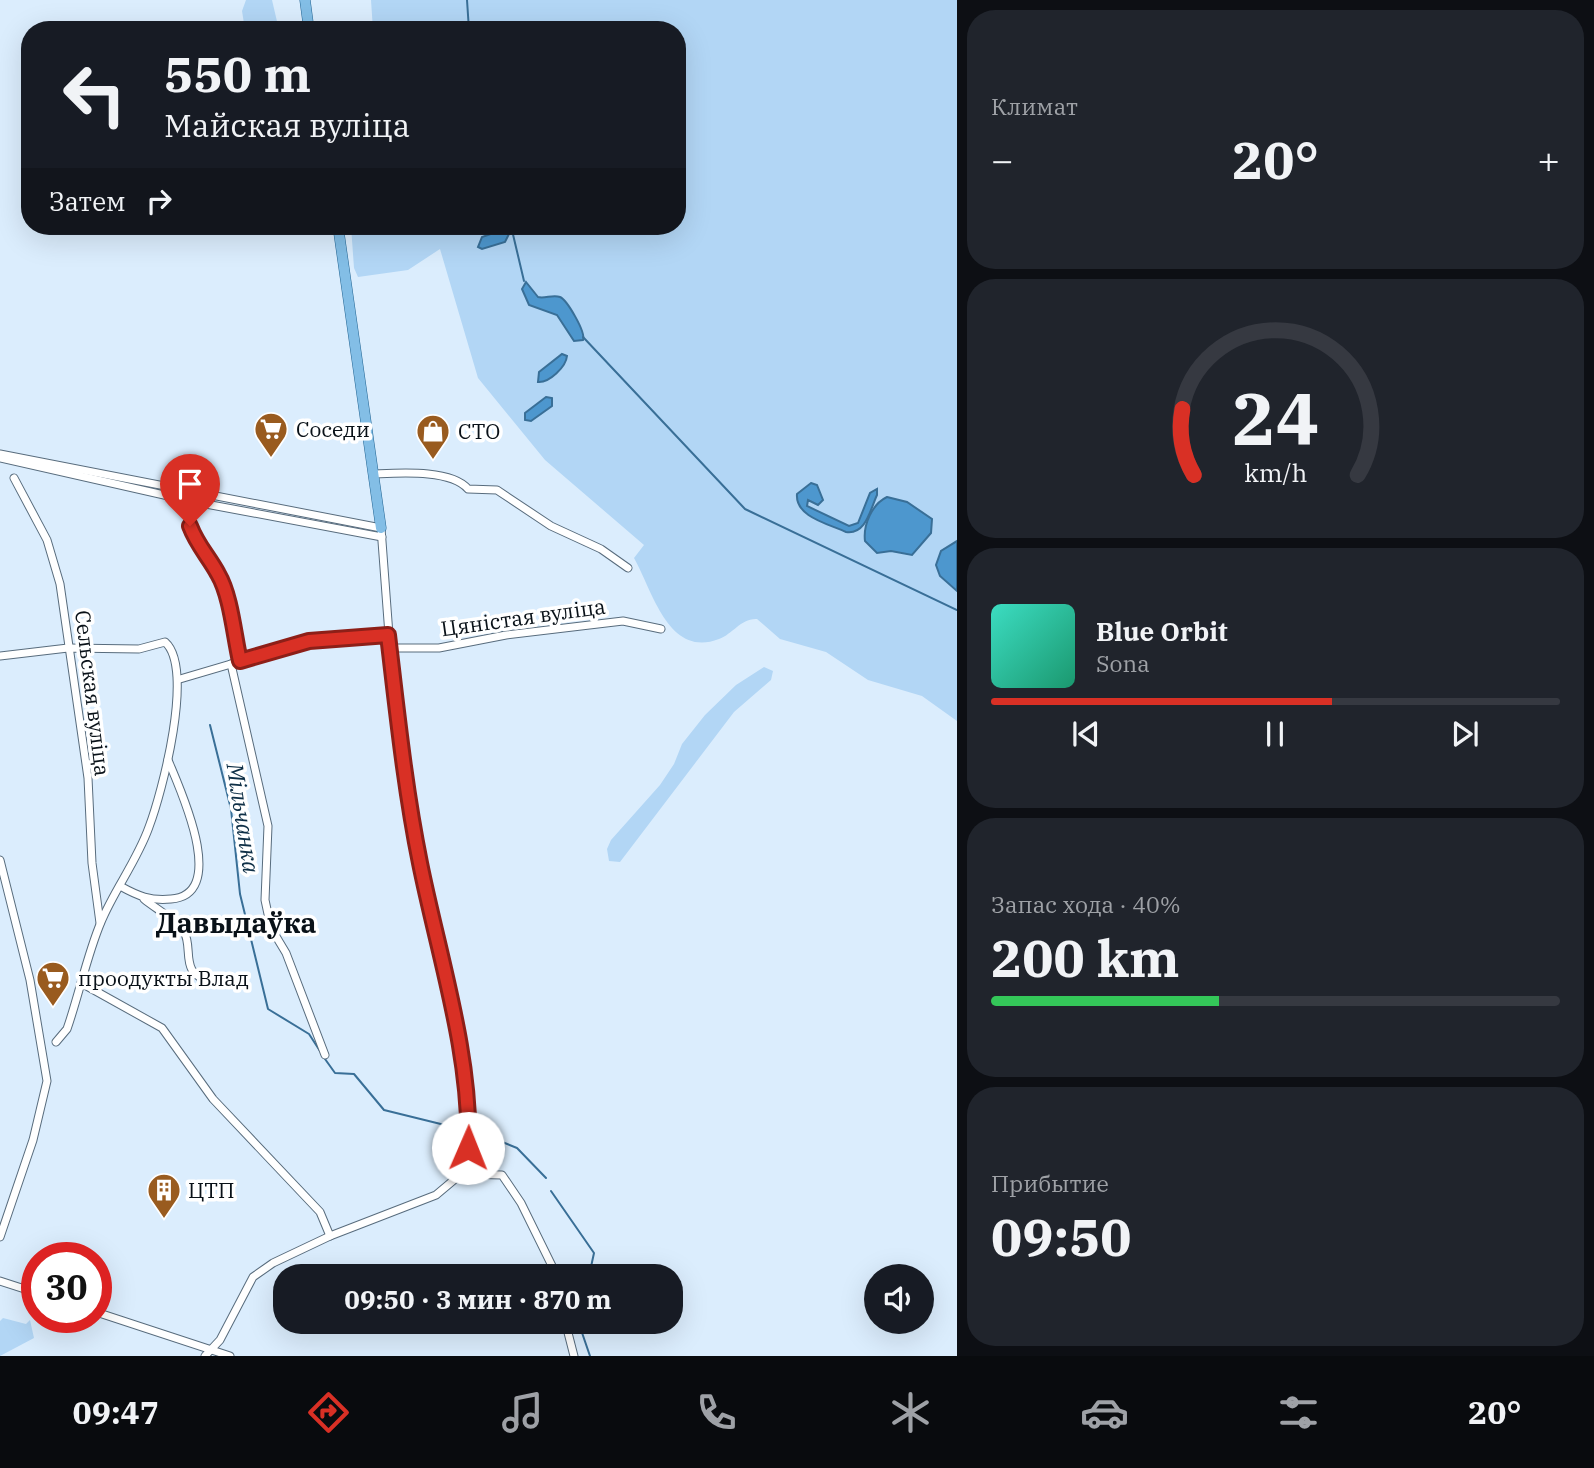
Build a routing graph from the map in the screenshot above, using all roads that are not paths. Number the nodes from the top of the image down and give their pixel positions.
1 (305, 0) edge
2 (308, 21) edge
3 (339, 235) edge
4 (0, 456) edge
5 (374, 474) junction
6 (14, 478) dead end
7 (192, 514) dead end
8 (382, 532) junction
9 (628, 568) dead end
10 (661, 629) dead end
11 (388, 635) junction
12 (68, 648) junction
13 (390, 648) junction
14 (0, 656) edge
15 (240, 661) junction
16 (231, 664) junction
17 (180, 679) junction
18 (168, 759) junction
19 (0, 860) edge
20 (120, 886) junction
21 (143, 899) junction
22 (100, 923) junction
23 (212, 981) dead end
24 (83, 984) junction
25 (56, 1042) dead end
26 (325, 1055) dead end
27 (461, 1174) junction
28 (330, 1236) junction
29 (0, 1237) edge
30 (551, 1264) edge
31 (0, 1281) edge
32 (21, 1288) edge
33 (112, 1318) edge
34 (568, 1334) edge
35 (207, 1353) edge
36 (230, 1356) edge
37 (574, 1356) edge

1 - 2 main road
3 - 5 main road
4 - 8 street
5 - 8 main road
5 - 9 street
6 - 12 street, Сельская вуліца
7 - 15 street
8 - 11 street
10 - 13 street, Цяністая вуліца
11 - 13 street
11 - 15 street
12 - 14 street
12 - 17 street
12 - 22 street, Сельская вуліца
13 - 27 street
15 - 16 street
16 - 17 street
16 - 26 street
17 - 18 street
18 - 20 street
18 - 21 street
19 - 29 street
20 - 21 street
20 - 22 street
21 - 23 street
22 - 24 street
24 - 25 street
24 - 28 street
27 - 28 street
27 - 30 street
28 - 35 street
31 - 32 street
33 - 35 street
34 - 37 street
35 - 36 street

